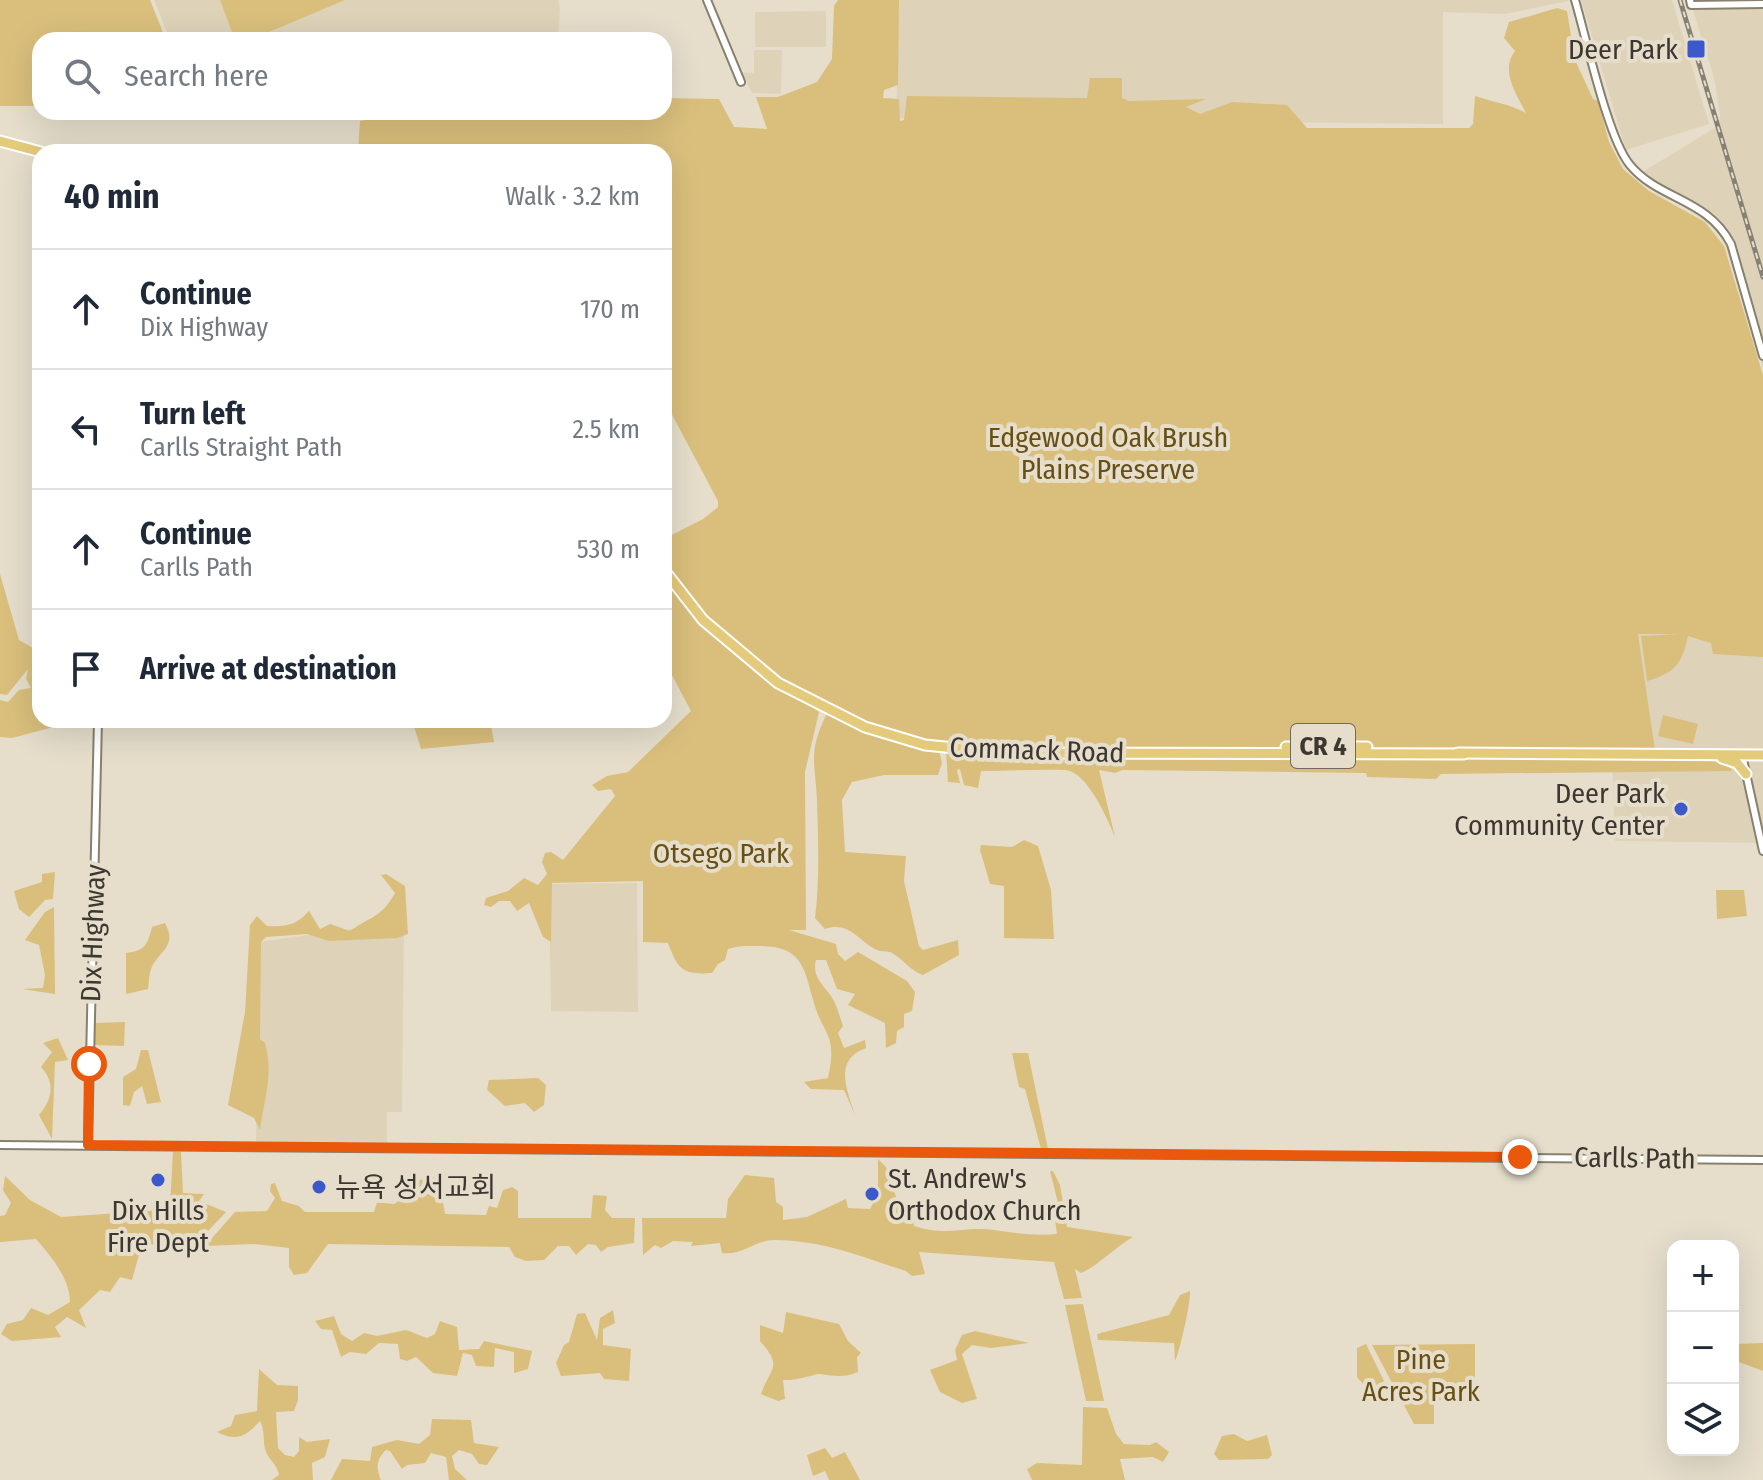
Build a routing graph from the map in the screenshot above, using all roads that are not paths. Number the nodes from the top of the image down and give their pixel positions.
1 (707, 0) edge
2 (1575, 0) edge
3 (1690, 2) edge
4 (1763, 4) edge
5 (741, 82) dead end
6 (0, 141) edge
7 (32, 150) edge
8 (1763, 356) edge
9 (672, 580) edge
10 (98, 728) edge
11 (1715, 755) junction
12 (1742, 755) junction
13 (1763, 755) edge
14 (1746, 774) junction
15 (1763, 851) edge
16 (0, 1145) edge
17 (88, 1145) junction
18 (1763, 1160) edge

1 - 5 street
2 - 8 street
3 - 4 street
6 - 7 main road
9 - 11 main road, Commack Road / CR 4
10 - 17 street, Dix Highway
11 - 12 main road, Commack Road / CR 4
11 - 14 main road
12 - 13 main road, Commack Road / CR 4
12 - 14 street
14 - 15 street
16 - 17 street, Carlls Path
17 - 18 street, Carlls Path

